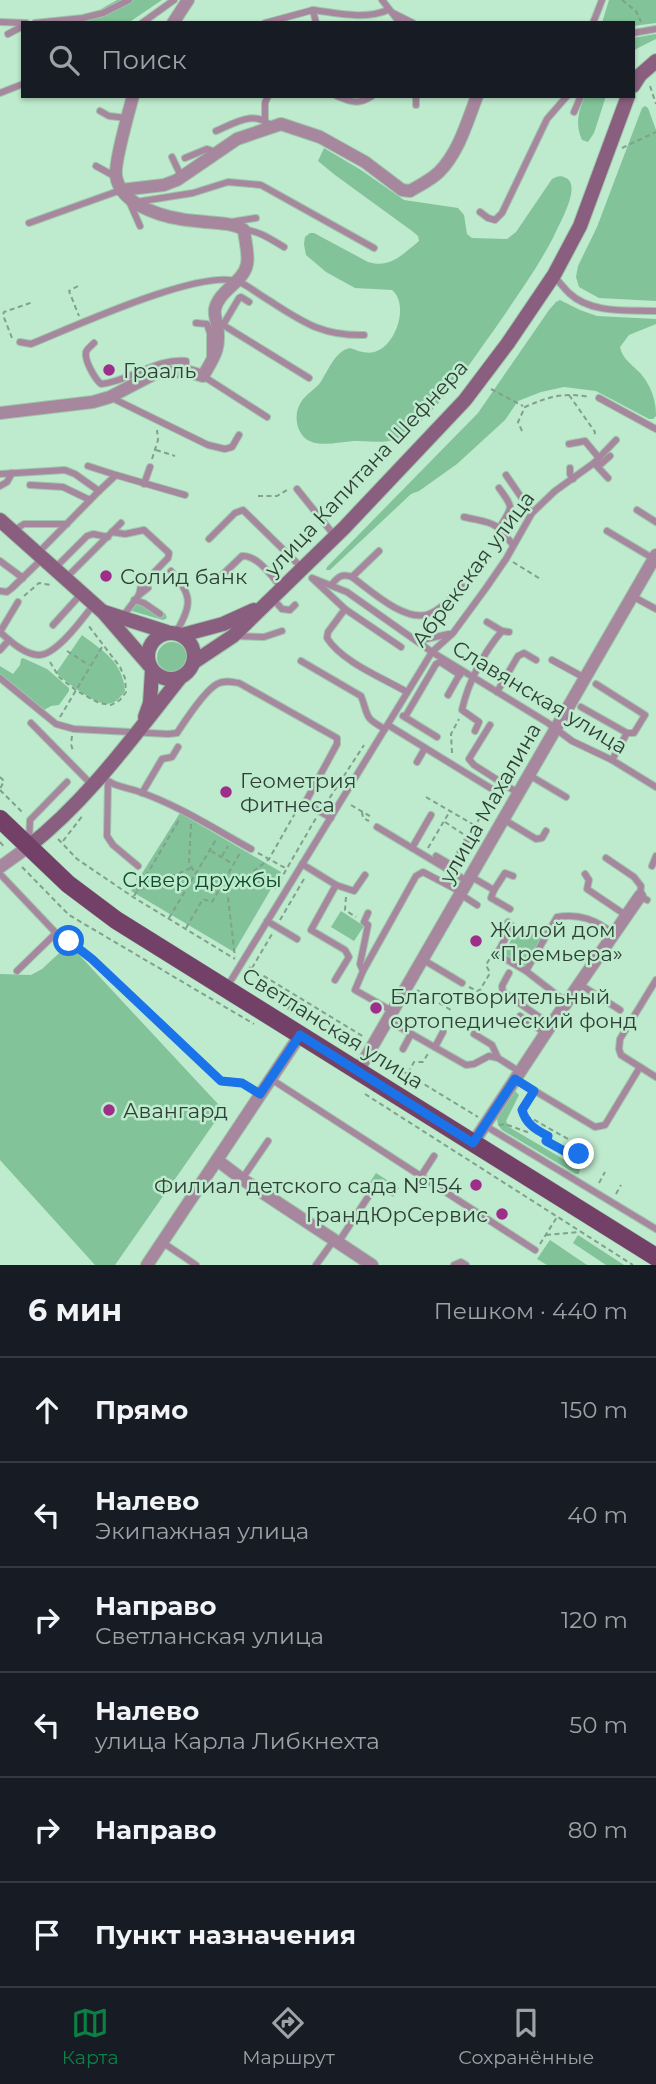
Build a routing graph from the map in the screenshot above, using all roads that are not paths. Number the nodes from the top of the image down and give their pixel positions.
1 (129, 0) edge
2 (174, 0) edge
3 (188, 0) edge
4 (382, 0) edge
5 (602, 0) edge
6 (313, 10) junction
7 (388, 10) junction
8 (54, 21) edge
9 (145, 21) edge
10 (174, 21) edge
11 (272, 21) edge
12 (316, 21) edge
13 (398, 21) edge
14 (408, 21) edge
15 (594, 21) edge
16 (0, 22) edge
17 (21, 24) edge
18 (21, 26) edge
19 (656, 29) edge
20 (635, 32) edge
21 (8, 34) dead end
22 (656, 61) edge
23 (635, 83) edge
24 (21, 86) edge
25 (0, 93) edge
26 (132, 98) edge
27 (267, 98) edge
28 (342, 98) edge
29 (369, 98) edge
30 (416, 98) edge
31 (476, 98) edge
32 (565, 98) edge
33 (580, 98) edge
34 (627, 98) edge
35 (416, 105) dead end
36 (100, 111) dead end
37 (574, 112) dead end
38 (127, 118) junction
39 (268, 123) junction
40 (216, 131) dead end
41 (216, 152) junction
42 (172, 157) dead end
43 (184, 158) dead end
44 (96, 166) dead end
45 (181, 176) junction
46 (116, 177) junction
47 (128, 196) junction
48 (480, 212) dead end
49 (256, 218) dead end
50 (29, 223) dead end
51 (226, 224) junction
52 (139, 226) dead end
53 (244, 230) junction
54 (284, 247) dead end
55 (374, 248) dead end
56 (554, 275) junction
57 (237, 281) junction
58 (249, 302) dead end
59 (656, 311) edge
60 (196, 323) dead end
61 (350, 326) dead end
62 (215, 330) junction
63 (350, 335) junction
64 (364, 335) dead end
65 (20, 342) road end
66 (94, 343) dead end
67 (186, 371) junction
68 (203, 376) junction
69 (309, 378) dead end
70 (110, 397) junction
71 (599, 398) road end
72 (0, 414) edge
73 (267, 417) dead end
74 (656, 429) edge
75 (239, 435) dead end
76 (616, 440) dead end
77 (569, 444) dead end
78 (610, 456) dead end
79 (597, 460) junction
80 (88, 466) dead end
81 (150, 467) dead end
82 (570, 468) dead end
83 (12, 473) junction
84 (0, 474) edge
85 (116, 475) junction
86 (506, 475) dead end
87 (608, 478) dead end
88 (573, 479) junction
89 (145, 484) junction
90 (30, 485) dead end
91 (0, 486) edge
92 (499, 488) dead end
93 (297, 489) road end
94 (99, 491) junction
95 (185, 495) dead end
96 (90, 500) junction
97 (72, 507) dead end
98 (82, 508) junction
99 (637, 510) dead end
100 (532, 513) junction
101 (464, 517) dead end
102 (0, 520) edge
103 (656, 522) edge
104 (121, 523) dead end
105 (67, 524) junction
106 (499, 527) junction
107 (13, 531) junction
108 (607, 531) dead end
109 (110, 535) junction
110 (335, 537) junction
111 (209, 539) dead end
112 (513, 545) junction
113 (379, 551) dead end
114 (41, 555) junction
115 (0, 561) edge
116 (653, 564) edge
117 (171, 571) dead end
118 (61, 573) junction
119 (307, 573) junction
120 (352, 577) junction
121 (23, 578) junction
122 (217, 580) dead end
123 (331, 584) junction
124 (463, 586) dead end
125 (148, 589) dead end
126 (0, 592) edge
127 (82, 593) junction
128 (632, 596) junction
129 (136, 597) junction
130 (273, 597) junction
131 (20, 600) road end
132 (295, 606) dead end
133 (99, 608) junction
134 (345, 609) junction
135 (656, 609) edge
136 (160, 614) dead end
137 (122, 618) junction
138 (487, 622) dead end
139 (53, 625) dead end
140 (282, 631) dead end
141 (453, 633) junction
142 (175, 634) junction
143 (233, 636) junction
144 (9, 640) junction
145 (417, 641) junction
146 (401, 647) dead end
147 (0, 650) edge
148 (432, 652) junction
149 (536, 660) dead end
150 (552, 660) dead end
151 (301, 661) dead end
152 (194, 662) junction
153 (480, 664) junction
154 (150, 668) junction
155 (461, 673) junction
156 (473, 677) junction
157 (0, 678) edge
158 (180, 678) junction
159 (505, 678) junction
160 (590, 681) junction
161 (520, 687) dead end
162 (408, 692) junction
163 (497, 692) junction
164 (448, 695) dead end
165 (506, 698) junction
166 (501, 706) dead end
167 (581, 707) dead end
168 (395, 712) junction
169 (405, 717) junction
170 (31, 723) dead end
171 (490, 725) dead end
172 (386, 727) junction
173 (555, 729) junction
174 (139, 730) junction
175 (475, 731) dead end
176 (626, 733) junction
177 (437, 737) dead end
178 (178, 747) dead end
179 (425, 748) junction
180 (612, 760) junction
181 (417, 762) dead end
182 (529, 775) junction
183 (100, 781) junction
184 (67, 782) dead end
185 (656, 787) edge
186 (492, 789) road end
187 (142, 793) junction
188 (518, 793) junction
189 (566, 797) dead end
190 (431, 815) dead end
191 (331, 818) junction
192 (0, 819) edge
193 (503, 819) junction
194 (377, 827) road end
195 (546, 831) dead end
196 (466, 842) road end
197 (28, 847) junction
198 (412, 848) junction
199 (251, 849) road end
200 (436, 856) dead end
201 (656, 856) edge
202 (606, 858) dead end
203 (302, 864) junction
204 (138, 866) road end
205 (652, 866) dead end
206 (0, 867) edge
207 (454, 869) junction
208 (0, 874) edge
209 (365, 874) dead end
210 (585, 874) dead end
211 (513, 876) dead end
212 (580, 883) dead end
213 (339, 886) junction
214 (465, 886) junction
215 (587, 889) junction
216 (494, 890) junction
217 (643, 898) joint
218 (477, 905) dead end
219 (510, 909) dead end
220 (368, 913) dead end
221 (627, 916) junction
222 (267, 921) junction
223 (508, 922) dead end
224 (56, 933) junction
225 (614, 934) junction
226 (297, 939) dead end
227 (422, 959) junction
228 (16, 971) dead end
229 (363, 971) junction
230 (526, 971) junction
231 (509, 973) dead end
232 (335, 980) dead end
233 (656, 980) edge
234 (462, 982) dead end
235 (579, 984) junction
236 (226, 989) junction
237 (566, 1002) junction
238 (620, 1010) dead end
239 (389, 1016) junction
240 (520, 1016) dead end
241 (548, 1029) junction
242 (443, 1032) dead end
243 (411, 1034) junction
244 (474, 1034) dead end
245 (300, 1035) junction
246 (433, 1046) junction
247 (403, 1049) dead end
248 (498, 1058) junction
249 (640, 1067) junction
250 (517, 1075) junction
251 (656, 1077) edge
252 (271, 1079) junction
253 (357, 1079) junction
254 (534, 1091) junction
255 (260, 1094) junction
256 (522, 1110) road end
257 (483, 1122) junction
258 (268, 1141) dead end
259 (473, 1143) junction
260 (435, 1156) dead end
261 (217, 1160) junction
262 (421, 1177) junction
263 (242, 1179) junction
264 (368, 1197) dead end
265 (656, 1229) edge
266 (336, 1241) junction
267 (162, 1242) junction
268 (535, 1250) dead end
269 (656, 1257) edge
270 (147, 1265) edge
271 (196, 1265) edge
272 (316, 1265) edge
273 (372, 1265) edge
274 (454, 1265) edge
275 (466, 1265) edge

1 - 8 lane
2 - 9 lane
3 - 10 street
4 - 7 lane
5 - 15 lane
6 - 7 lane
6 - 11 lane
6 - 12 lane
7 - 13 lane
7 - 14 lane
16 - 17 lane
18 - 21 lane
19 - 20 lane
22 - 23 main road
24 - 25 lane
26 - 38 street
27 - 39 lane
28 - 29 lane
30 - 35 lane
31 - 39 street
32 - 48 lane
33 - 37 lane
34 - 56 main road, улица Капитана Шефнера
36 - 38 lane
38 - 46 street
39 - 40 lane
39 - 41 street
41 - 43 lane
41 - 45 street
42 - 45 lane
44 - 46 lane
45 - 47 street
46 - 47 street
47 - 50 lane
47 - 51 street
47 - 52 lane
47 - 55 lane
49 - 51 lane
51 - 53 street
53 - 54 lane
53 - 57 street
56 - 59 lane
56 - 110 main road, улица Капитана Шефнера
57 - 62 street
57 - 63 lane
57 - 65 lane
58 - 62 lane
60 - 62 lane
61 - 63 lane
62 - 68 street
62 - 69 lane
63 - 64 lane
66 - 67 lane
67 - 68 street
67 - 70 street
68 - 73 lane
70 - 72 street
70 - 75 lane
71 - 74 lane
76 - 79 lane, Абрекская улица
77 - 79 lane
78 - 79 lane
79 - 87 lane
79 - 88 lane, Абрекская улица
80 - 85 lane
81 - 89 lane
82 - 88 lane
83 - 84 lane
83 - 91 lane
83 - 94 lane
85 - 89 lane
85 - 94 lane
86 - 100 lane
88 - 100 lane, Абрекская улица
89 - 95 lane
90 - 96 lane
92 - 106 lane
93 - 110 lane
94 - 96 lane
96 - 98 lane
97 - 98 lane
98 - 105 lane
99 - 103 lane
100 - 112 lane, Абрекская улица
101 - 106 lane
102 - 107 main road
104 - 109 lane
105 - 107 lane
105 - 114 lane
106 - 112 lane
107 - 114 main road
108 - 116 lane
109 - 118 lane
109 - 118 lane
109 - 129 lane
110 - 119 main road, улица Капитана Шефнера
111 - 119 lane
112 - 141 lane, Абрекская улица
113 - 120 lane
114 - 118 main road
114 - 121 lane
115 - 121 lane
116 - 128 street, улица Махалина
117 - 142 lane
118 - 127 main road
119 - 123 lane, Славянская улица
119 - 130 main road, улица Капитана Шефнера
119 - 134 lane
120 - 123 lane
120 - 124 lane
121 - 126 lane
122 - 130 lane
123 - 145 lane, Славянская улица
125 - 129 lane
127 - 133 main road
127 - 139 lane
128 - 135 lane
128 - 160 street, улица Махалина
129 - 136 lane
129 - 137 lane
130 - 132 lane
130 - 142 main road, улица Капитана Шефнера
130 - 143 main road, улица Капитана Шефнера
131 - 144 lane
133 - 137 main road
133 - 144 lane
133 - 154 main road
134 - 146 lane
134 - 162 lane
137 - 142 main road
138 - 153 lane
140 - 143 lane
141 - 145 lane
141 - 148 lane, Абрекская улица
142 - 152 main road
142 - 154 main road
143 - 152 main road, улица Капитана Шефнера
144 - 147 lane
145 - 148 lane, Славянская улица
148 - 155 lane, Славянская улица
148 - 162 lane, Абрекская улица
149 - 159 lane
150 - 160 lane
151 - 172 lane
152 - 158 main road
153 - 156 lane
153 - 159 lane
154 - 158 main road
154 - 174 main road
155 - 156 lane, Славянская улица
155 - 164 lane
155 - 169 lane
156 - 163 lane, Славянская улица
156 - 175 lane
157 - 174 lane
158 - 174 main road
159 - 161 lane
159 - 163 lane
160 - 173 street, улица Махалина
160 - 176 lane
162 - 168 lane, Абрекская улица
163 - 165 lane, Славянская улица
165 - 166 lane
165 - 173 lane, Славянская улица
167 - 176 lane
168 - 169 lane
168 - 172 lane, Абрекская улица
169 - 177 lane
170 - 183 lane
171 - 188 lane
172 - 179 lane
172 - 191 lane, Абрекская улица
173 - 180 lane, Славянская улица
173 - 182 street, улица Махалина
174 - 183 main road
174 - 191 lane
176 - 180 lane
178 - 187 lane
179 - 181 lane
179 - 186 lane
180 - 185 lane, Славянская улица
182 - 188 street, улица Махалина
182 - 189 lane
183 - 187 lane
183 - 197 main road
183 - 204 lane
184 - 197 lane
187 - 199 lane
188 - 193 street, улица Махалина
190 - 198 lane
191 - 203 lane, Абрекская улица
192 - 197 main road, Светланская улица
193 - 195 lane
193 - 214 street, улица Махалина
194 - 198 lane
196 - 207 lane
197 - 206 street
197 - 236 main road, Светланская улица
198 - 207 lane
200 - 207 lane
201 - 205 lane
202 - 217 lane
203 - 213 lane
203 - 222 lane, Абрекская улица
207 - 214 lane
208 - 224 lane
209 - 213 lane
210 - 215 lane
211 - 216 lane
212 - 215 lane
213 - 232 lane
214 - 216 lane
214 - 218 lane
214 - 227 street, улица Махалина
214 - 229 lane
215 - 221 lane
216 - 219 lane
217 - 221 street
220 - 229 lane
221 - 225 street
222 - 226 lane
222 - 236 lane, Абрекская улица
223 - 230 lane
224 - 228 lane
224 - 255 lane
225 - 230 lane
225 - 235 street
227 - 234 lane
227 - 239 street, улица Махалина
229 - 239 lane
230 - 237 lane
231 - 241 lane
233 - 249 lane
235 - 237 street
235 - 238 lane
236 - 245 main road, Светланская улица
237 - 241 street
239 - 243 lane
239 - 253 street, улица Махалина
240 - 241 lane
241 - 250 street
242 - 246 lane
243 - 246 lane
243 - 247 lane
244 - 248 lane
245 - 252 street
245 - 253 main road, Светланская улица
246 - 248 lane
248 - 250 lane
249 - 251 lane
249 - 254 lane
250 - 254 lane
250 - 257 street
252 - 255 street
252 - 262 lane
253 - 259 main road, Светланская улица
254 - 256 lane
255 - 261 street
257 - 259 street
257 - 265 lane
258 - 263 lane
259 - 269 main road, Светланская улица
260 - 262 lane
261 - 263 street
261 - 267 street
262 - 268 lane
263 - 266 street
264 - 266 lane
266 - 272 lane
266 - 273 street
267 - 270 street
267 - 271 lane
274 - 275 lane

